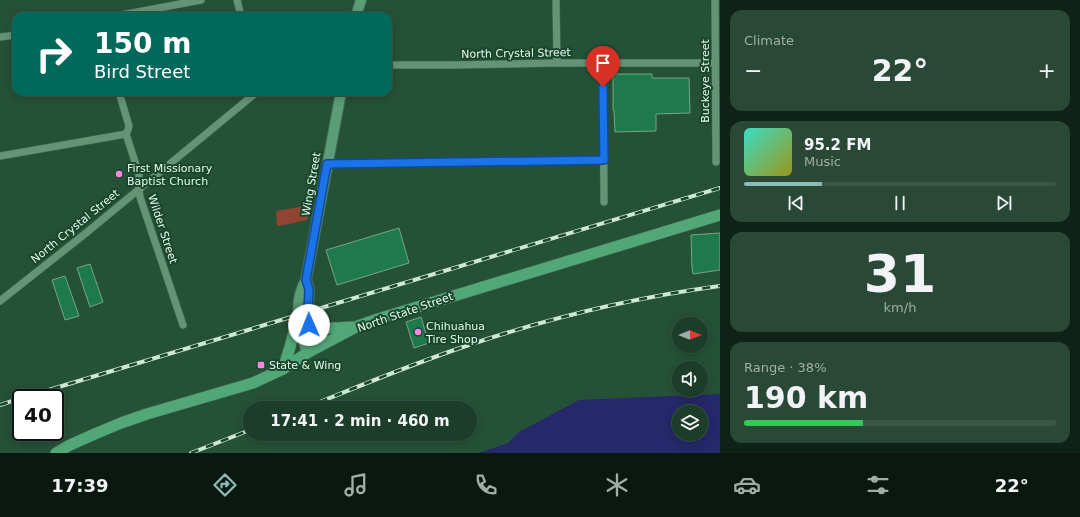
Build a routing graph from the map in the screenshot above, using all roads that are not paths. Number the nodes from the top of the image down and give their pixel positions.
1 (201, 0) edge
2 (238, 0) edge
3 (361, 0) edge
4 (556, 0) edge
5 (715, 0) edge
6 (182, 2) edge
7 (135, 12) edge
8 (240, 12) edge
9 (357, 12) edge
10 (12, 35) edge
11 (0, 38) edge
12 (557, 63) junction
13 (715, 63) junction
14 (603, 64) junction
15 (392, 65) edge
16 (120, 96) edge
17 (252, 96) edge
18 (340, 96) edge
19 (126, 134) junction
20 (0, 156) edge
21 (604, 160) junction
22 (716, 162) dead end
23 (327, 164) junction
24 (139, 189) junction
25 (604, 202) dead end
26 (720, 215) edge
27 (0, 301) edge
28 (303, 314) junction
29 (183, 325) dead end
30 (358, 326) junction
31 (310, 352) junction
32 (283, 369) junction
33 (56, 453) edge

1 - 6 street
2 - 8 street
3 - 9 street
4 - 12 street
5 - 13 street, Buckeye Street
6 - 7 street
10 - 11 street
12 - 14 street, North Crystal Street
12 - 15 street, North Crystal Street
13 - 14 street, North Crystal Street
13 - 22 street, Buckeye Street
14 - 21 street
16 - 19 street, Wilder Street
17 - 24 street, North Crystal Street
18 - 23 street, Wing Street
19 - 20 street
19 - 24 street, Wilder Street
21 - 23 street
21 - 25 street
23 - 28 street, Wing Street
24 - 27 street, North Crystal Street
24 - 29 street, Wilder Street
26 - 30 main road, North State Street
28 - 30 main road
28 - 31 street, Wing Street
28 - 32 main road
30 - 31 main road, North State Street
31 - 32 main road, North State Street
32 - 33 main road, North State Street

